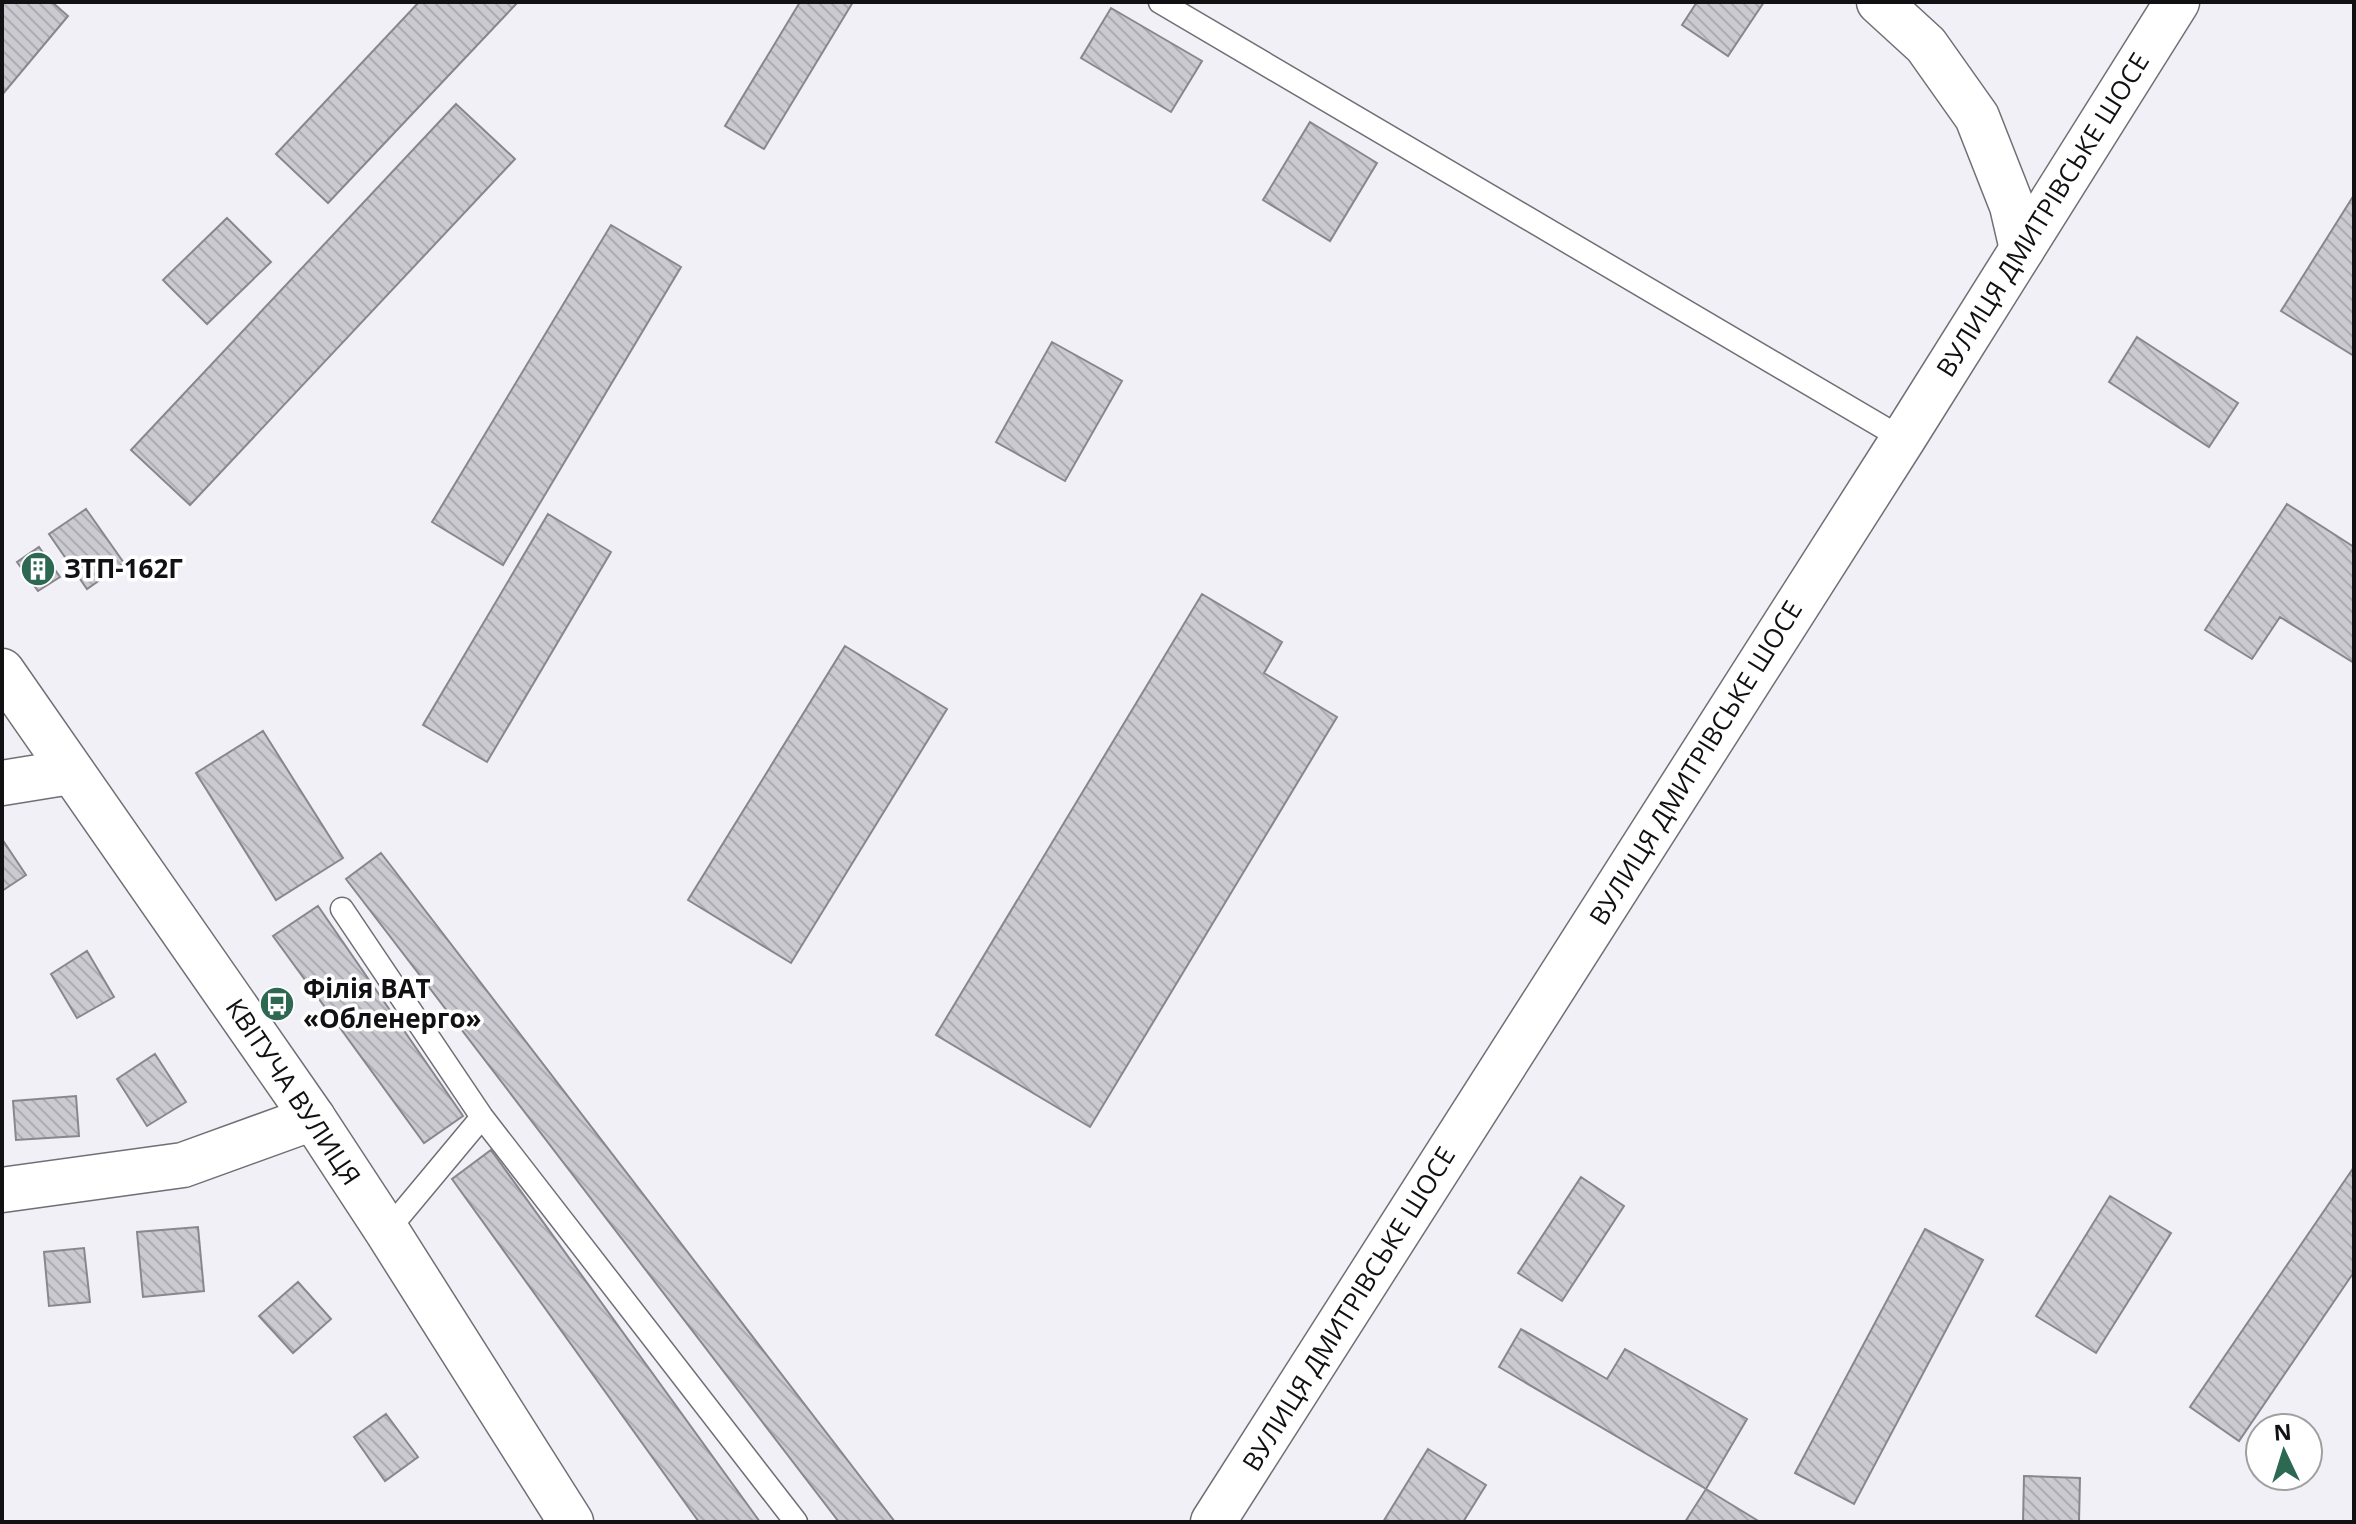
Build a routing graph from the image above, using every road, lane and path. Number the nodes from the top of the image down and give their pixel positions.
1 (1160, 2) edge
2 (1879, 2) edge
3 (2177, 2) edge
4 (2022, 249) junction
5 (1903, 439) junction
6 (2, 671) edge
7 (70, 772) junction
8 (2, 783) edge
9 (342, 909) dead end
10 (482, 1117) junction
11 (313, 1118) junction
12 (2, 1190) edge
13 (387, 1231) junction
14 (571, 1522) edge
15 (796, 1522) edge
16 (1213, 1522) edge

1 - 5 lane
2 - 4 main road
3 - 4 main road, ВУЛИЦЯ ДМИТРІВСЬКЕ ШОСЕ
4 - 5 main road, ВУЛИЦЯ ДМИТРІВСЬКЕ ШОСЕ
5 - 16 main road, ВУЛИЦЯ ДМИТРІВСЬКЕ ШОСЕ
6 - 7 main road, КВІТУЧА ВУЛИЦЯ
7 - 8 main road
7 - 11 main road, КВІТУЧА ВУЛИЦЯ
9 - 10 lane
10 - 13 lane
10 - 15 lane
11 - 12 main road
11 - 13 main road, КВІТУЧА ВУЛИЦЯ
13 - 14 main road, КВІТУЧА ВУЛИЦЯ

